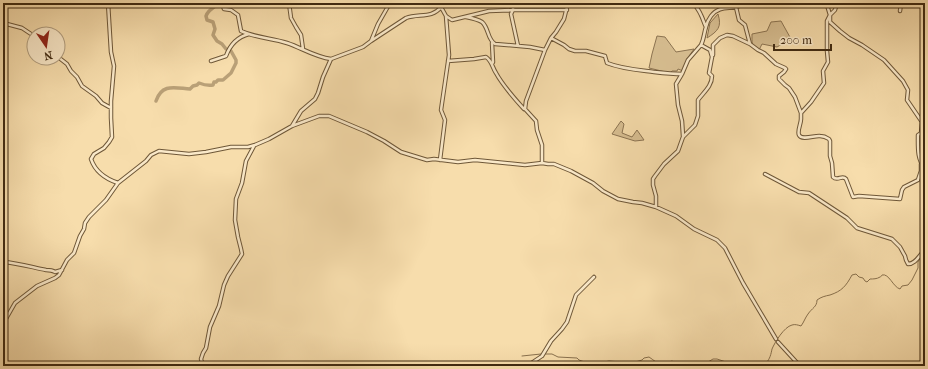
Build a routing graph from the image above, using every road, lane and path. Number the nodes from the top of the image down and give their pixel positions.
1 (108, 3) edge
2 (222, 3) edge
3 (288, 3) edge
4 (390, 3) edge
5 (441, 3) edge
6 (513, 3) edge
7 (568, 3) edge
8 (694, 3) edge
9 (735, 3) edge
10 (746, 3) edge
11 (827, 3) edge
12 (837, 3) edge
13 (901, 3) edge
14 (441, 7) junction
15 (736, 8) junction
16 (514, 10) junction
17 (567, 10) junction
18 (900, 10) dead end
19 (830, 14) junction
20 (446, 16) junction
21 (466, 16) junction
22 (3, 23) edge
23 (706, 27) junction
24 (26, 31) edge
25 (249, 34) junction
26 (551, 38) junction
27 (371, 41) junction
28 (492, 42) junction
29 (701, 44) junction
30 (750, 44) junction
31 (518, 46) junction
32 (303, 49) junction
33 (545, 50) junction
34 (712, 57) junction
35 (331, 59) junction
36 (211, 61) dead end
37 (448, 61) junction
38 (66, 63) edge
39 (492, 64) junction
40 (682, 74) junction
41 (111, 108) junction
42 (525, 109) junction
43 (800, 113) junction
44 (292, 126) junction
45 (683, 137) junction
46 (255, 145) junction
47 (440, 160) junction
48 (542, 163) junction
49 (921, 164) junction
50 (925, 169) edge
51 (765, 174) dead end
52 (118, 183) junction
53 (656, 207) junction
54 (925, 250) edge
55 (3, 262) edge
56 (62, 270) junction
57 (594, 277) dead end
58 (3, 322) edge
59 (203, 366) edge
60 (527, 366) edge
61 (800, 366) edge

1 - 41 street
2 - 25 street
3 - 32 street
4 - 27 street
5 - 14 street
6 - 16 street
7 - 17 street
8 - 23 street
9 - 15 street
10 - 15 street
11 - 19 street
12 - 19 street
13 - 18 street
14 - 20 street
14 - 27 street
15 - 23 street
15 - 30 street
16 - 17 street
16 - 21 street
16 - 31 street
17 - 26 street
19 - 43 street
19 - 49 street
20 - 21 street
20 - 37 street
21 - 28 street
22 - 24 street
23 - 29 street
25 - 32 street
25 - 36 street
26 - 33 street
26 - 40 street
27 - 35 street
28 - 31 street
28 - 39 street
29 - 34 street
29 - 40 street
30 - 34 street
30 - 43 street
31 - 33 street
32 - 35 street
33 - 42 street
34 - 45 street
35 - 44 street
37 - 39 street
37 - 47 street
38 - 41 street
39 - 42 street
40 - 45 street
41 - 52 street
42 - 48 street
43 - 49 street
44 - 46 street
44 - 47 street
45 - 53 street
46 - 52 street
46 - 59 street
47 - 48 street
48 - 53 street
49 - 50 street
51 - 54 street
52 - 56 street
53 - 61 street
55 - 56 street
56 - 58 street
57 - 60 street

